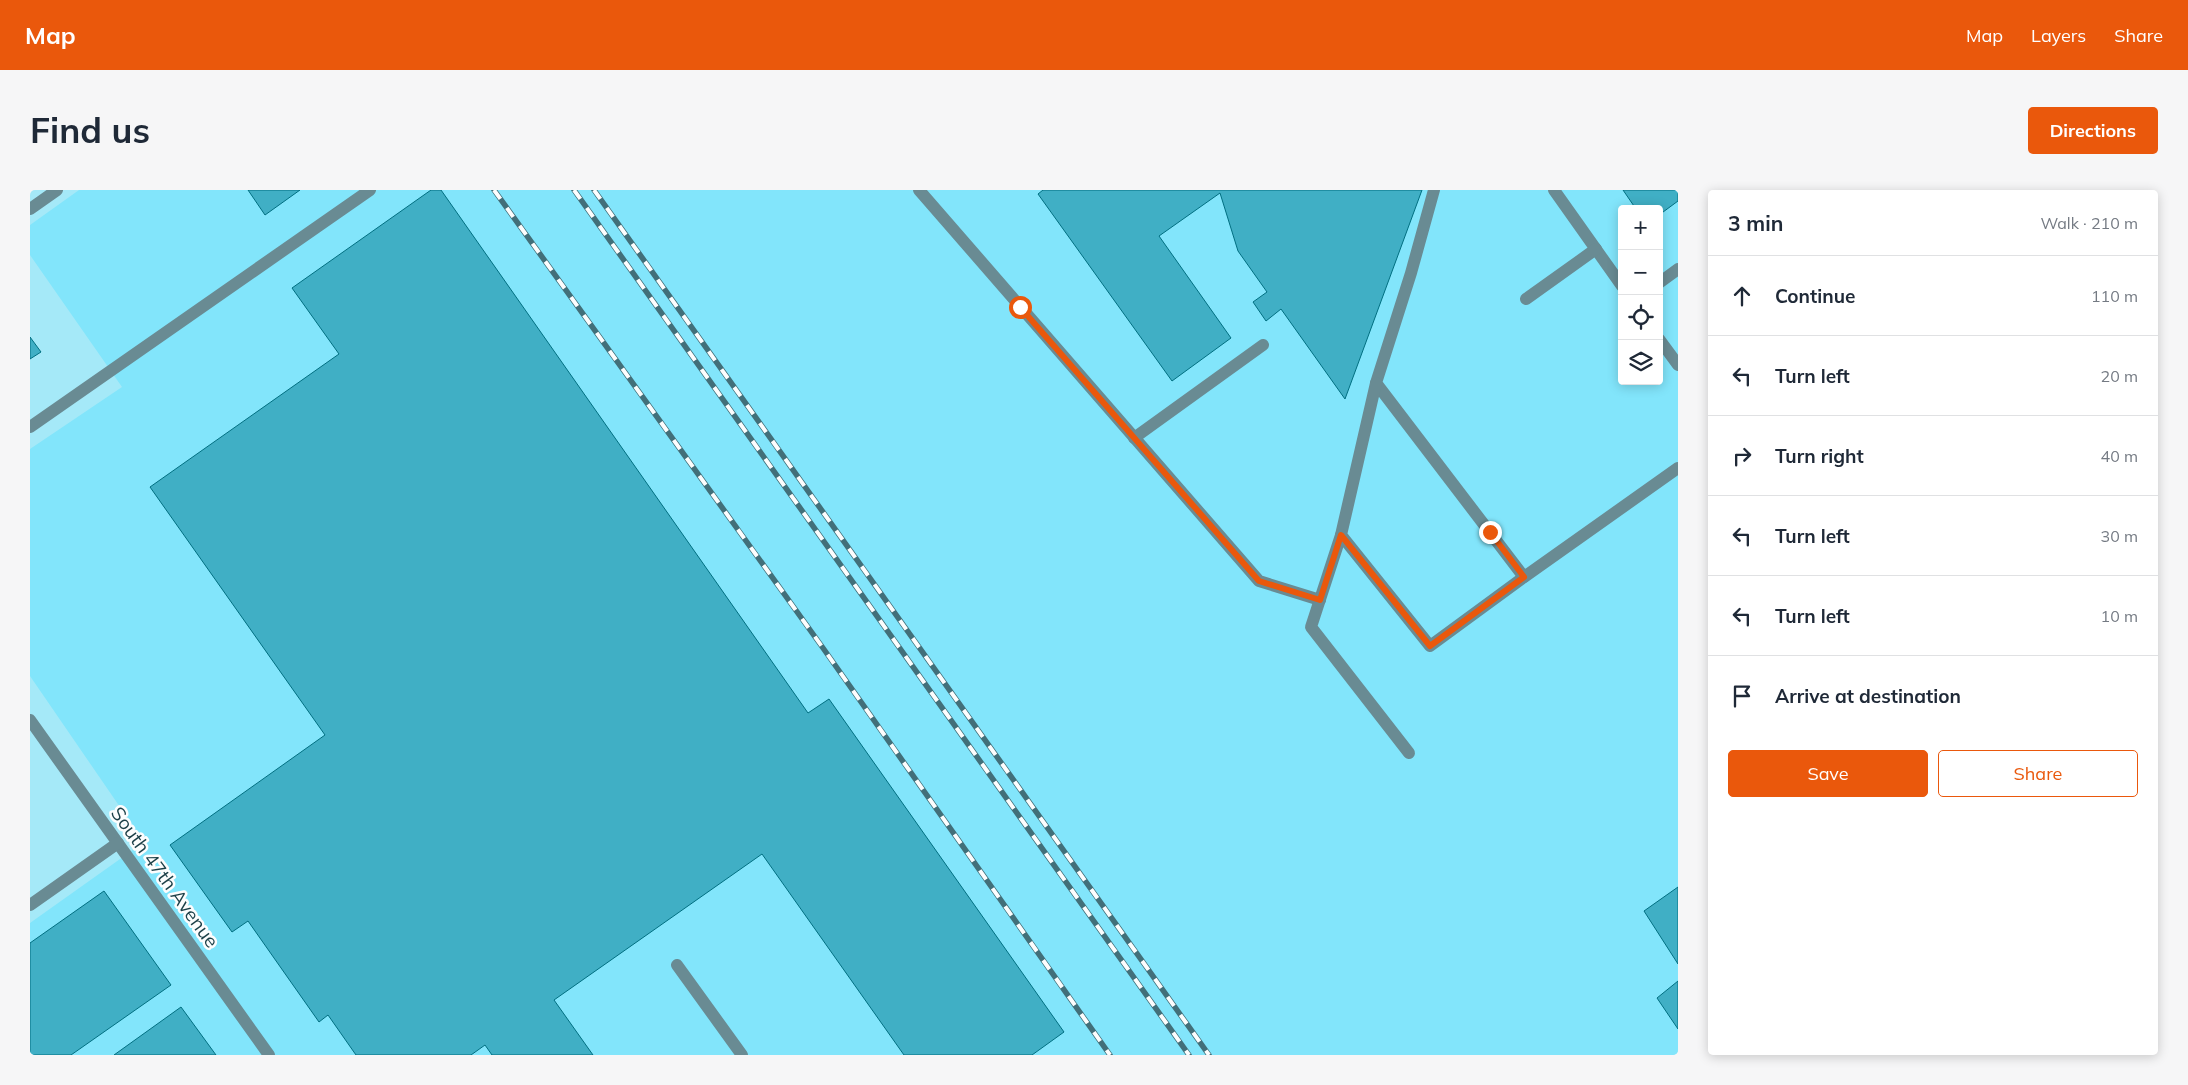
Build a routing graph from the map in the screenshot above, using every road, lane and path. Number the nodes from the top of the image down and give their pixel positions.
1 (57, 190) edge
2 (370, 190) edge
3 (919, 190) edge
4 (1434, 190) edge
5 (1554, 190) edge
6 (30, 209) edge
7 (1596, 249) junction
8 (1678, 269) edge
9 (1618, 280) edge
10 (1663, 280) edge
11 (1526, 298) dead end
12 (1660, 340) edge
13 (1263, 345) dead end
14 (1678, 365) edge
15 (1376, 383) junction
16 (30, 427) edge
17 (1134, 438) junction
18 (1678, 468) edge
19 (1341, 535) junction
20 (1524, 577) junction
21 (1320, 600) junction
22 (30, 720) edge
23 (1409, 753) dead end
24 (118, 843) junction
25 (30, 905) edge
26 (677, 965) dead end
27 (269, 1055) edge
28 (742, 1055) edge

1 - 6 street
2 - 16 street
3 - 17 street
4 - 15 street
5 - 7 street
7 - 9 street
7 - 11 street
8 - 10 street
12 - 14 street
13 - 17 street
15 - 19 street
15 - 20 street
17 - 21 street
18 - 20 street
19 - 20 street
19 - 21 street
21 - 23 street
22 - 24 street, South 47th Avenue
24 - 25 street
24 - 27 street, South 47th Avenue
26 - 28 street

